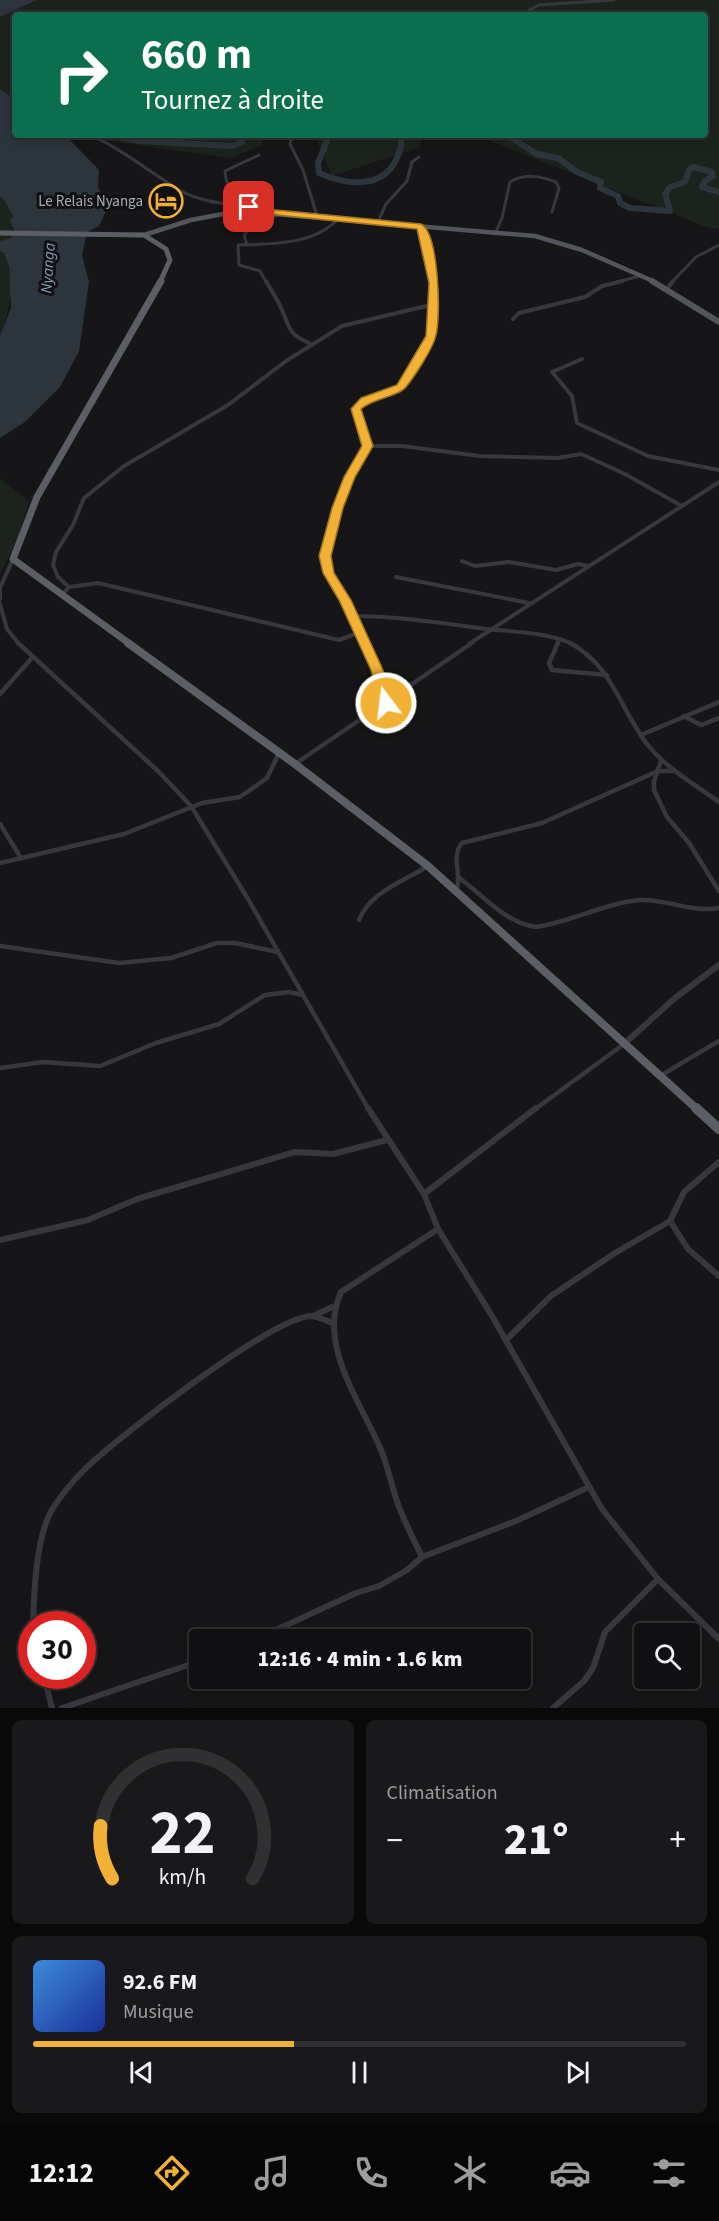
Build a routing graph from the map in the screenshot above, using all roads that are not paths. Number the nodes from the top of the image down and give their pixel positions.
1 (614, 0) edge
2 (526, 12) edge
3 (97, 138) edge
4 (291, 138) edge
5 (259, 155) dead end
6 (419, 157) dead end
7 (249, 207) junction
8 (266, 212) junction
9 (552, 212) dead end
10 (280, 213) junction
11 (317, 216) junction
12 (338, 219) junction
13 (378, 222) junction
14 (421, 227) junction
15 (3, 233) edge
16 (495, 234) junction
17 (144, 235) junction
18 (719, 244) edge
19 (247, 245) junction
20 (640, 276) junction
21 (667, 289) junction
22 (435, 304) junction
23 (513, 320) dead end
24 (719, 322) edge
25 (311, 344) junction
26 (582, 359) dead end
27 (368, 446) junction
28 (719, 470) edge
29 (719, 482) edge
30 (680, 505) junction
31 (13, 560) junction
32 (462, 561) dead end
33 (588, 566) junction
34 (396, 577) dead end
35 (69, 587) junction
36 (62, 595) junction
37 (0, 598) edge
38 (529, 603) junction
39 (0, 604) edge
40 (352, 616) junction
41 (493, 629) junction
42 (358, 633) junction
43 (560, 640) junction
44 (32, 658) junction
45 (607, 675) junction
46 (0, 694) edge
47 (719, 702) edge
48 (386, 703) junction
49 (684, 716) junction
50 (719, 718) edge
51 (641, 735) junction
52 (279, 753) junction
53 (661, 761) junction
54 (295, 764) junction
55 (658, 771) junction
56 (673, 771) junction
57 (645, 778) junction
58 (654, 790) junction
59 (719, 802) edge
60 (190, 806) junction
61 (0, 827) edge
62 (21, 858) junction
63 (0, 863) edge
64 (428, 866) junction
65 (458, 877) junction
66 (456, 891) junction
67 (719, 891) edge
68 (719, 908) edge
69 (359, 920) dead end
70 (0, 946) edge
71 (278, 952) junction
72 (719, 965) edge
73 (302, 994) junction
74 (719, 1041) edge
75 (624, 1044) junction
76 (0, 1068) edge
77 (660, 1076) junction
78 (719, 1129) edge
79 (387, 1140) junction
80 (719, 1162) edge
81 (424, 1194) junction
82 (670, 1221) junction
83 (438, 1229) junction
84 (0, 1240) edge
85 (719, 1276) edge
86 (332, 1307) junction
87 (313, 1316) junction
88 (333, 1323) junction
89 (506, 1340) junction
90 (589, 1487) junction
91 (422, 1557) junction
92 (658, 1579) junction
93 (34, 1611) edge
94 (280, 1629) edge
95 (719, 1639) edge
96 (189, 1665) edge
97 (47, 1689) edge
98 (82, 1705) edge
99 (52, 1708) edge
100 (62, 1708) edge
101 (553, 1708) edge

1 - 2 street
3 - 7 street
4 - 11 street
5 - 7 street
6 - 13 street
7 - 8 street
8 - 10 main road
8 - 17 main road
9 - 16 street
10 - 11 main road
10 - 19 street
11 - 12 main road
12 - 13 main road
12 - 19 street
13 - 14 main road
14 - 16 main road
14 - 22 street
15 - 17 highway
16 - 20 main road
17 - 31 highway
18 - 21 street
19 - 25 street
20 - 21 main road
20 - 23 street
21 - 24 main road
22 - 25 street
22 - 27 street
25 - 35 street
26 - 28 street
27 - 30 street
27 - 40 street
29 - 30 street
30 - 33 street
31 - 36 highway
31 - 37 street
32 - 33 street
33 - 38 street
34 - 38 street
35 - 36 street
35 - 42 street
36 - 52 highway
38 - 41 street
39 - 44 street
40 - 41 street
40 - 42 street
41 - 43 street
41 - 48 street
42 - 48 street
43 - 45 street
43 - 45 street
44 - 46 street
44 - 60 street
45 - 51 street
47 - 49 street
48 - 54 street
49 - 50 street
49 - 51 street
51 - 53 street
52 - 54 highway
52 - 60 street
53 - 55 street
53 - 56 street
54 - 64 highway
55 - 56 street
55 - 57 street
55 - 58 street
56 - 59 street
57 - 58 street
57 - 65 street
58 - 67 street
60 - 62 street
60 - 71 street
61 - 62 street
62 - 63 street
64 - 66 highway
64 - 69 street
65 - 66 street
65 - 68 street
66 - 75 highway
70 - 71 street
71 - 73 street
72 - 75 street
73 - 76 street
73 - 79 street
74 - 77 street
75 - 77 highway
75 - 81 street
77 - 78 highway
79 - 81 street
79 - 84 street
80 - 82 street
81 - 83 street
82 - 85 street
82 - 89 street
83 - 86 street
83 - 89 street
86 - 87 street
86 - 88 street
87 - 88 street
87 - 93 street
88 - 91 street
89 - 90 street
90 - 91 street
90 - 92 street
91 - 94 street
92 - 95 street
92 - 101 street
96 - 98 street
97 - 99 street
98 - 100 street

